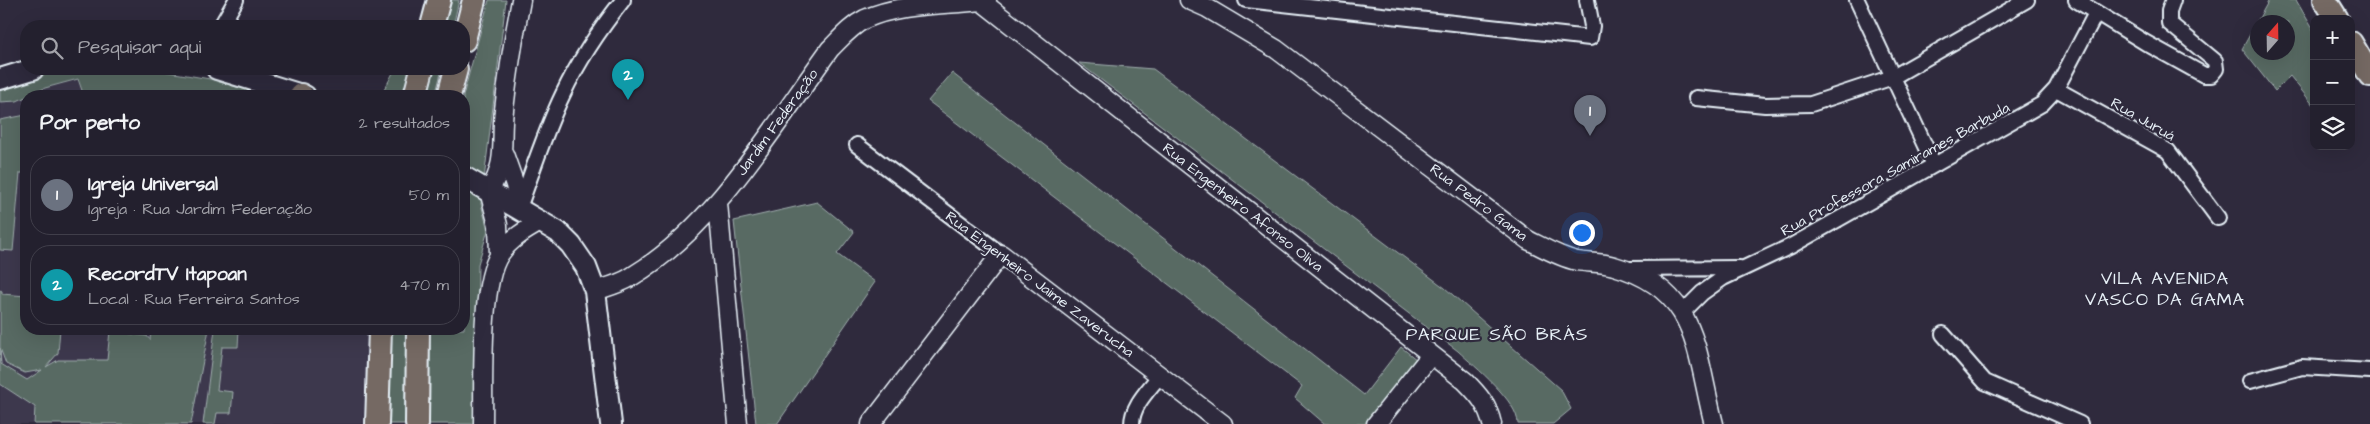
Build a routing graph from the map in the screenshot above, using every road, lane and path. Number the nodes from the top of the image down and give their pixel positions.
1 (236, 0) edge
2 (439, 0) edge
3 (474, 0) edge
4 (521, 0) edge
5 (622, 0) edge
6 (983, 0) edge
7 (1189, 0) edge
8 (1246, 0) edge
9 (1587, 0) edge
10 (1857, 0) edge
11 (2076, 0) edge
12 (2173, 0) edge
13 (2325, 0) edge
14 (2017, 2) edge
15 (2096, 13) junction
16 (2334, 15) edge
17 (224, 20) edge
18 (434, 20) edge
19 (469, 20) edge
20 (2355, 50) edge
21 (20, 73) edge
22 (236, 75) edge
23 (420, 75) edge
24 (454, 75) edge
25 (2370, 75) edge
26 (1893, 77) junction
27 (0, 79) edge
28 (2056, 89) junction
29 (283, 90) edge
30 (417, 90) edge
31 (451, 90) edge
32 (1696, 98) dead end
33 (857, 145) dead end
34 (504, 153) junction
35 (1934, 165) junction
36 (470, 180) edge
37 (486, 190) junction
38 (718, 203) junction
39 (519, 208) junction
40 (2218, 218) dead end
41 (542, 221) junction
42 (1001, 254) junction
43 (499, 255) junction
44 (1743, 268) junction
45 (1627, 270) junction
46 (595, 291) junction
47 (1683, 312) junction
48 (1942, 334) dead end
49 (373, 335) edge
50 (380, 335) edge
51 (418, 335) edge
52 (1431, 355) junction
53 (2370, 371) edge
54 (1160, 376) junction
55 (378, 378) junction
56 (2250, 380) dead end
57 (377, 424) edge
58 (418, 424) edge
59 (483, 424) edge
60 (611, 424) edge
61 (738, 424) edge
62 (871, 424) edge
63 (1132, 424) edge
64 (1223, 424) edge
65 (1376, 424) edge
66 (1492, 424) edge
67 (1714, 424) edge
68 (2080, 424) edge

1 - 17 street
2 - 18 main road
3 - 19 main road
4 - 34 street
5 - 39 street
6 - 38 street, Jardim Federação
6 - 52 street, Rua Engenheiro Afonso Oliva
7 - 45 street, Rua Pedro Gama
8 - 9 street
10 - 26 street
11 - 15 street
12 - 15 street
13 - 16 main road
14 - 26 street
15 - 28 street, Rua Professora Samirames Barbuda
20 - 25 main road
21 - 27 main road
22 - 29 main road
23 - 30 main road
24 - 31 main road
26 - 32 street
26 - 35 street
28 - 35 street, Rua Professora Samirames Barbuda
28 - 40 street, Rua Juruá
33 - 42 street, Rua Engenheiro Jaime Zaverucha
34 - 37 street
34 - 39 street
35 - 44 street, Rua Professora Samirames Barbuda
36 - 37 main road
37 - 39 main road
37 - 43 street
38 - 46 street, Jardim Federação
38 - 61 street
39 - 41 main road
41 - 43 street
41 - 46 main road
42 - 54 street, Rua Engenheiro Jaime Zaverucha
42 - 62 street
43 - 59 street
44 - 45 street, Rua Professora Samirames Barbuda
44 - 47 street, Rua Professora Samirames Barbuda
45 - 47 street, Rua Pedro Gama
46 - 60 main road
47 - 67 street, Rua Pedro Gama
48 - 68 street
49 - 55 main road
50 - 55 main road
51 - 58 main road
52 - 65 street
52 - 66 street, Rua Engenheiro Afonso Oliva
53 - 56 street
54 - 63 street
54 - 64 street, Rua Engenheiro Jaime Zaverucha
55 - 57 main road

